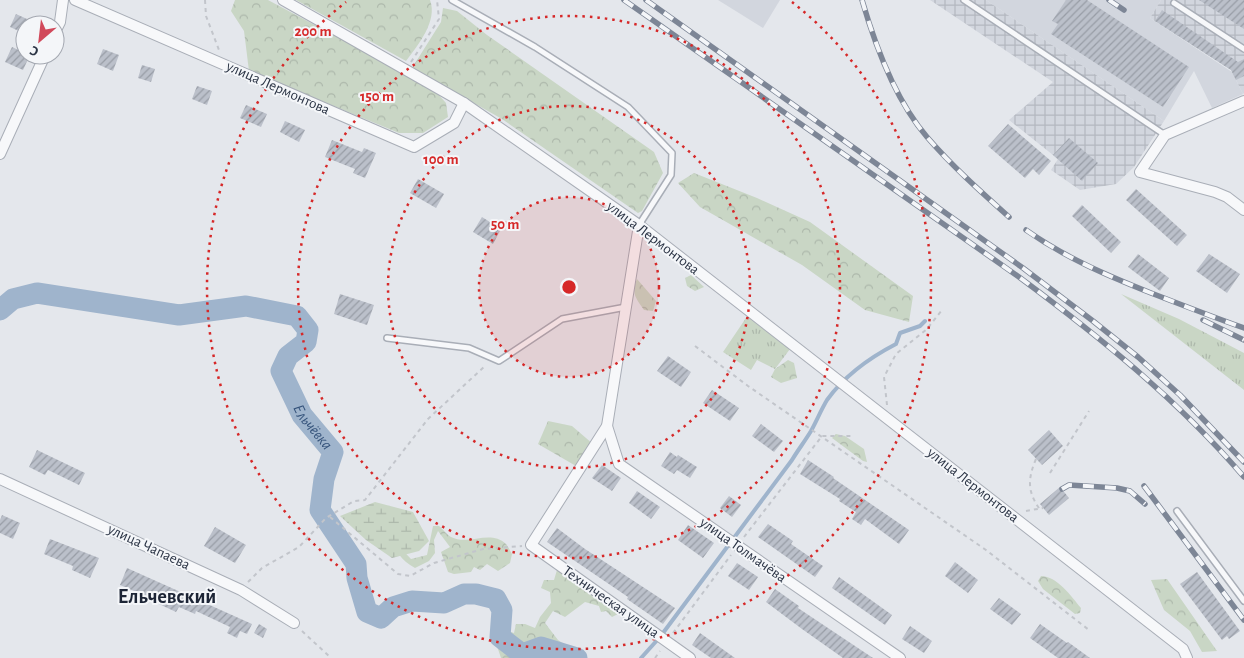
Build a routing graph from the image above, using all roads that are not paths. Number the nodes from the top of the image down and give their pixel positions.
1 (63, 0) edge
2 (75, 0) edge
3 (282, 0) edge
4 (452, 0) edge
5 (964, 0) edge
6 (1174, 3) dead end
7 (61, 15) edge
8 (1244, 49) edge
9 (40, 65) edge
10 (1244, 101) edge
11 (464, 103) junction
12 (1165, 135) junction
13 (0, 154) edge
14 (1244, 210) edge
15 (639, 225) junction
16 (626, 307) junction
17 (387, 338) dead end
18 (607, 426) junction
19 (0, 479) edge
20 (1177, 511) dead end
21 (1244, 601) edge
22 (294, 623) road end
23 (1185, 654) edge
24 (690, 658) edge
25 (900, 658) edge

1 - 7 street
2 - 11 street, улица Лермонтова
3 - 11 street
4 - 15 lane
5 - 12 lane
6 - 8 lane
9 - 13 street
10 - 12 street
11 - 15 street, улица Лермонтова
12 - 14 street
15 - 16 street
15 - 23 street, улица Лермонтова
16 - 17 lane
16 - 18 street
18 - 24 street, Техническая улица
18 - 25 street, улица Толмачёва
19 - 22 street, улица Чапаева
20 - 21 lane

